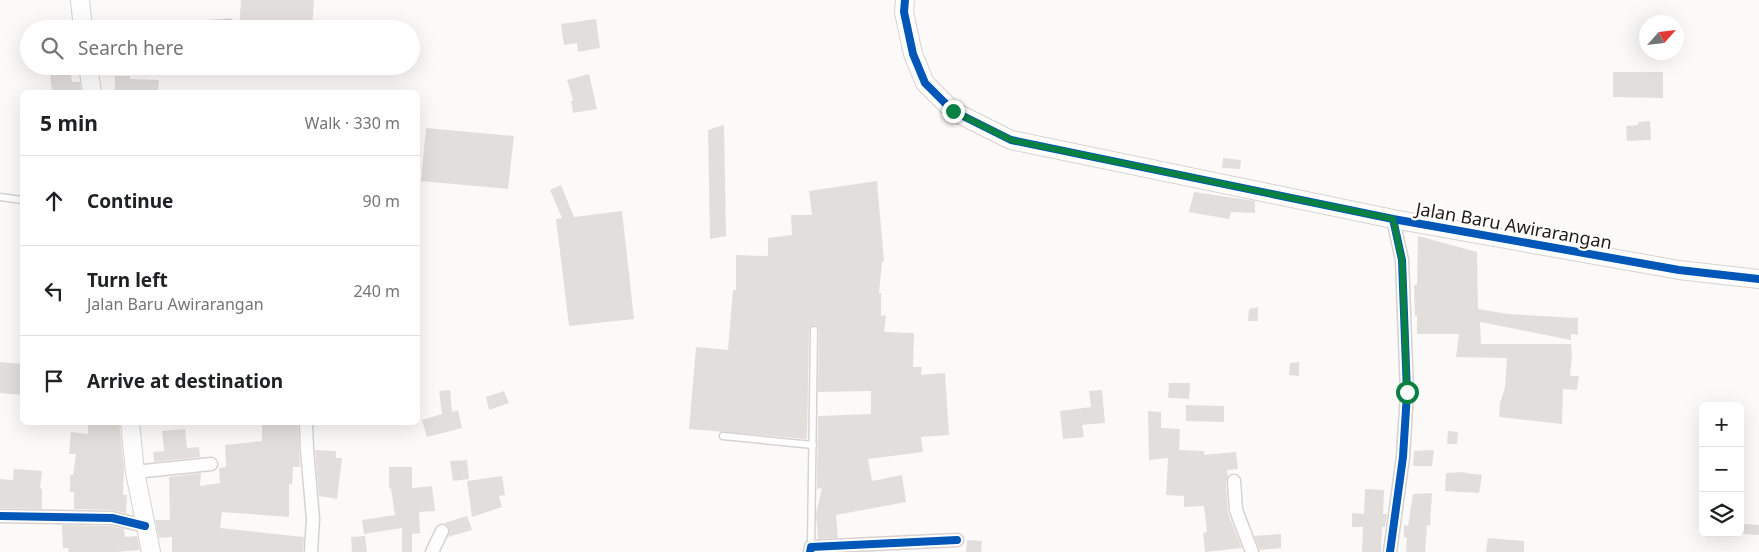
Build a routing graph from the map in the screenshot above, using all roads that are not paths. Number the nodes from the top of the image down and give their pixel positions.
1 (80, 0) edge
2 (905, 0) edge
3 (82, 20) edge
4 (89, 75) edge
5 (92, 90) edge
6 (0, 198) edge
7 (20, 200) edge
8 (1393, 219) junction
9 (1759, 279) edge
10 (814, 330) dead end
11 (130, 425) edge
12 (306, 425) edge
13 (724, 436) dead end
14 (813, 445) junction
15 (211, 464) dead end
16 (135, 472) junction
17 (1234, 481) dead end
18 (0, 516) edge
19 (145, 526) junction
20 (442, 531) dead end
21 (957, 540) dead end
22 (810, 549) edge
23 (150, 552) edge
24 (311, 552) edge
25 (432, 552) edge
26 (1252, 552) edge
27 (1390, 552) edge

1 - 3 street
2 - 8 street, Jalan Baru Awirarangan
4 - 5 street
6 - 7 lane
8 - 9 street, Jalan Baru Awirarangan
8 - 27 street
10 - 14 lane
11 - 16 street
12 - 24 street
13 - 14 lane
14 - 22 lane
15 - 16 street
16 - 19 street
17 - 26 street
18 - 19 street
19 - 23 street
20 - 25 street
21 - 22 street

